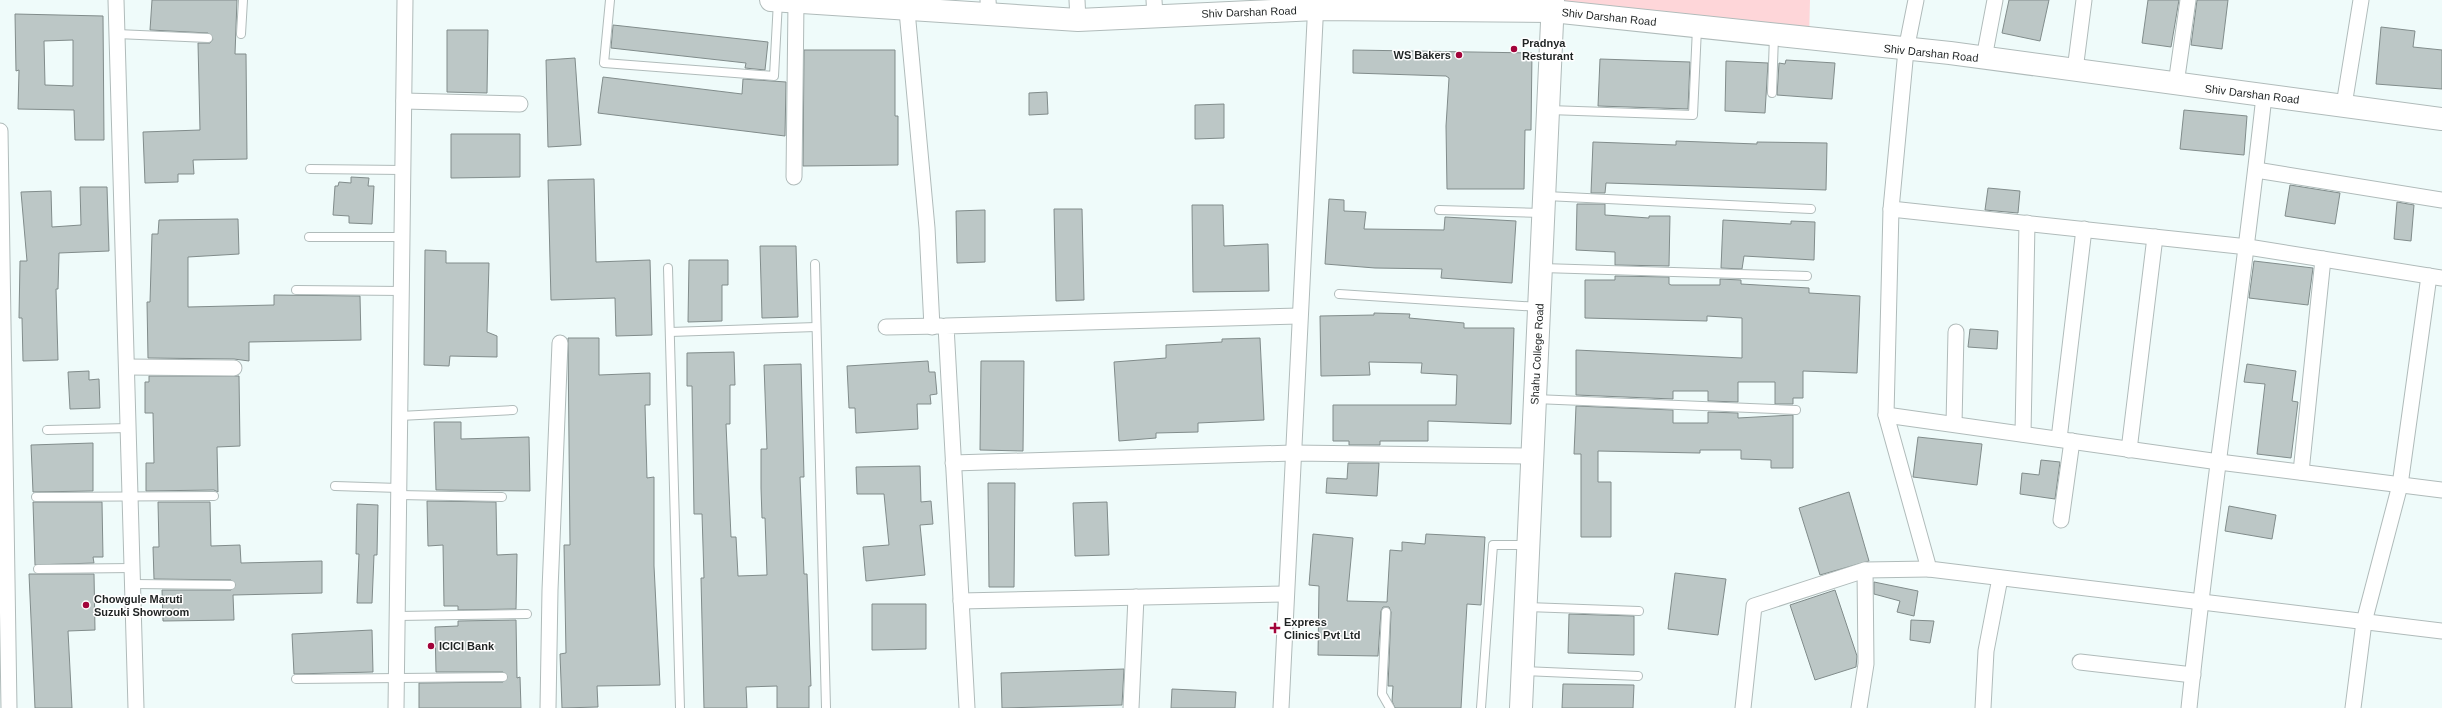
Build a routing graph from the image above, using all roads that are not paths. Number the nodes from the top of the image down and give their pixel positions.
1 (116, 0) edge
2 (242, 0) edge
3 (405, 0) edge
4 (610, 0) edge
5 (771, 0) edge
6 (1916, 0) edge
7 (1995, 0) edge
8 (2084, 0) edge
9 (2188, 0) edge
10 (2361, 0) edge
11 (784, 1) edge
12 (852, 3) edge
13 (906, 4) edge
14 (1316, 5) edge
15 (1553, 6) edge
16 (989, 7) edge
17 (1225, 7) edge
18 (1154, 8) edge
19 (1078, 10) edge
20 (1697, 27) junction
21 (117, 34) junction
22 (241, 34) dead end
23 (1774, 36) junction
24 (208, 38) dead end
25 (1906, 50) junction
26 (1984, 58) junction
27 (2075, 70) junction
28 (2176, 84) junction
29 (1772, 93) dead end
30 (2264, 96) junction
31 (404, 101) junction
32 (520, 104) dead end
33 (2344, 105) junction
34 (1549, 110) junction
35 (2442, 119) edge
36 (0, 131) edge
37 (310, 169) dead end
38 (403, 170) junction
39 (2256, 170) junction
40 (794, 177) dead end
41 (2442, 200) edge
42 (1545, 204) junction
43 (1811, 209) dead end
44 (1890, 209) junction
45 (1439, 210) dead end
46 (2027, 223) junction
47 (2084, 229) junction
48 (309, 237) dead end
49 (402, 237) junction
50 (2155, 237) junction
51 (2248, 247) junction
52 (2324, 259) junction
53 (815, 264) dead end
54 (668, 268) dead end
55 (1542, 268) junction
56 (1807, 276) dead end
57 (2436, 278) edge
58 (296, 290) dead end
59 (402, 291) junction
60 (1339, 294) dead end
61 (1540, 307) junction
62 (1300, 316) junction
63 (939, 326) junction
64 (816, 327) junction
65 (886, 327) dead end
66 (670, 332) junction
67 (1956, 332) dead end
68 (560, 343) dead end
69 (127, 367) junction
70 (234, 368) dead end
71 (1535, 398) junction
72 (513, 410) dead end
73 (1796, 410) dead end
74 (1886, 415) junction
75 (400, 416) junction
76 (1954, 424) junction
77 (128, 428) junction
78 (47, 430) dead end
79 (2023, 434) junction
80 (2065, 440) junction
81 (2129, 450) junction
82 (1293, 453) junction
83 (1533, 456) junction
84 (2219, 462) junction
85 (953, 463) junction
86 (2301, 472) junction
87 (2400, 485) junction
88 (335, 486) dead end
89 (2442, 490) edge
90 (399, 492) junction
91 (130, 496) junction
92 (214, 496) dead end
93 (36, 497) dead end
94 (502, 497) dead end
95 (2062, 520) dead end
96 (1529, 545) junction
97 (132, 568) junction
98 (38, 569) dead end
99 (1865, 570) junction
100 (1929, 570) junction
101 (2000, 578) junction
102 (133, 584) junction
103 (231, 585) dead end
104 (1286, 594) junction
105 (1136, 597) junction
106 (961, 601) junction
107 (2200, 602) junction
108 (1526, 606) junction
109 (1639, 611) dead end
110 (1386, 612) dead end
111 (527, 614) dead end
112 (398, 616) junction
113 (2364, 622) junction
114 (4, 630) edge
115 (2442, 631) edge
116 (2080, 662) dead end
117 (1523, 671) junction
118 (1638, 676) dead end
119 (2193, 676) junction
120 (397, 677) junction
121 (502, 677) dead end
122 (296, 679) dead end
123 (9, 708) edge
124 (136, 708) edge
125 (396, 708) edge
126 (548, 708) edge
127 (680, 708) edge
128 (826, 708) edge
129 (967, 708) edge
130 (1131, 708) edge
131 (1281, 708) edge
132 (1390, 708) edge
133 (1481, 708) edge
134 (1521, 708) edge
135 (1744, 708) edge
136 (1859, 708) edge
137 (1983, 708) edge
138 (2189, 708) edge
139 (2353, 708) edge

1 - 21 street
2 - 22 lane
3 - 31 street
4 - 11 lane
5 - 11 street, Shiv Darshan Road
6 - 25 street
7 - 26 street
8 - 27 street
9 - 28 street
10 - 33 street
11 - 12 street, Shiv Darshan Road
11 - 40 street
12 - 13 street, Shiv Darshan Road
13 - 16 street, Shiv Darshan Road
13 - 63 street
14 - 15 street, Shiv Darshan Road
14 - 17 street, Shiv Darshan Road
14 - 62 street
15 - 20 street, Shiv Darshan Road
15 - 34 street, Shahu College Road
16 - 19 street, Shiv Darshan Road
17 - 18 street, Shiv Darshan Road
18 - 19 street, Shiv Darshan Road
20 - 23 street, Shiv Darshan Road
20 - 34 lane
21 - 24 lane
21 - 69 street
23 - 25 street, Shiv Darshan Road
23 - 29 lane
25 - 26 street, Shiv Darshan Road
25 - 44 street
26 - 27 street, Shiv Darshan Road
27 - 28 street, Shiv Darshan Road
28 - 30 street, Shiv Darshan Road
30 - 33 street, Shiv Darshan Road
30 - 39 street
31 - 32 street
31 - 38 street
33 - 35 street, Shiv Darshan Road
34 - 42 street, Shahu College Road
36 - 114 street
37 - 38 lane
38 - 49 street
39 - 41 street
39 - 51 street
42 - 43 lane
42 - 45 lane
42 - 55 street, Shahu College Road
44 - 46 street
44 - 74 street
46 - 47 street
46 - 79 street
47 - 50 street
47 - 80 street
48 - 49 lane
49 - 59 street
50 - 51 street
50 - 81 street
51 - 52 street
51 - 84 street
52 - 57 street
52 - 86 street
53 - 64 lane
54 - 66 lane
55 - 56 lane
55 - 61 street, Shahu College Road
57 - 87 street
58 - 59 lane
59 - 75 street
60 - 61 lane
61 - 71 street, Shahu College Road
62 - 63 street
62 - 82 street
63 - 65 street
63 - 85 street
64 - 66 lane
64 - 128 lane
66 - 127 lane
67 - 76 street
68 - 126 street
69 - 70 street
69 - 77 street
71 - 73 lane
71 - 83 street, Shahu College Road
72 - 75 lane
74 - 76 street
74 - 100 street
75 - 90 street
76 - 79 street
77 - 78 lane
77 - 91 street
79 - 80 street
80 - 81 street
80 - 95 street
81 - 84 street
82 - 83 street
82 - 85 street
82 - 104 street
83 - 96 street, Shahu College Road
84 - 86 street
84 - 107 street
85 - 106 street
86 - 87 street
87 - 89 street
87 - 113 street
88 - 90 lane
90 - 94 lane
90 - 112 street
91 - 92 lane
91 - 93 lane
91 - 97 street
96 - 108 street, Shahu College Road
96 - 133 lane
97 - 98 lane
97 - 102 street
99 - 100 street
99 - 135 street
99 - 136 street
100 - 101 street
101 - 107 street
101 - 137 street
102 - 103 lane
102 - 124 street
104 - 105 street
104 - 131 street
105 - 106 street
105 - 130 street
106 - 129 street
107 - 113 street
107 - 119 street
108 - 109 lane
108 - 117 street, Shahu College Road
110 - 132 lane
111 - 112 lane
112 - 120 street
113 - 115 street
113 - 139 street
114 - 123 street
116 - 119 street
117 - 118 lane
117 - 134 street, Shahu College Road
119 - 138 street
120 - 121 lane
120 - 122 lane
120 - 125 street

